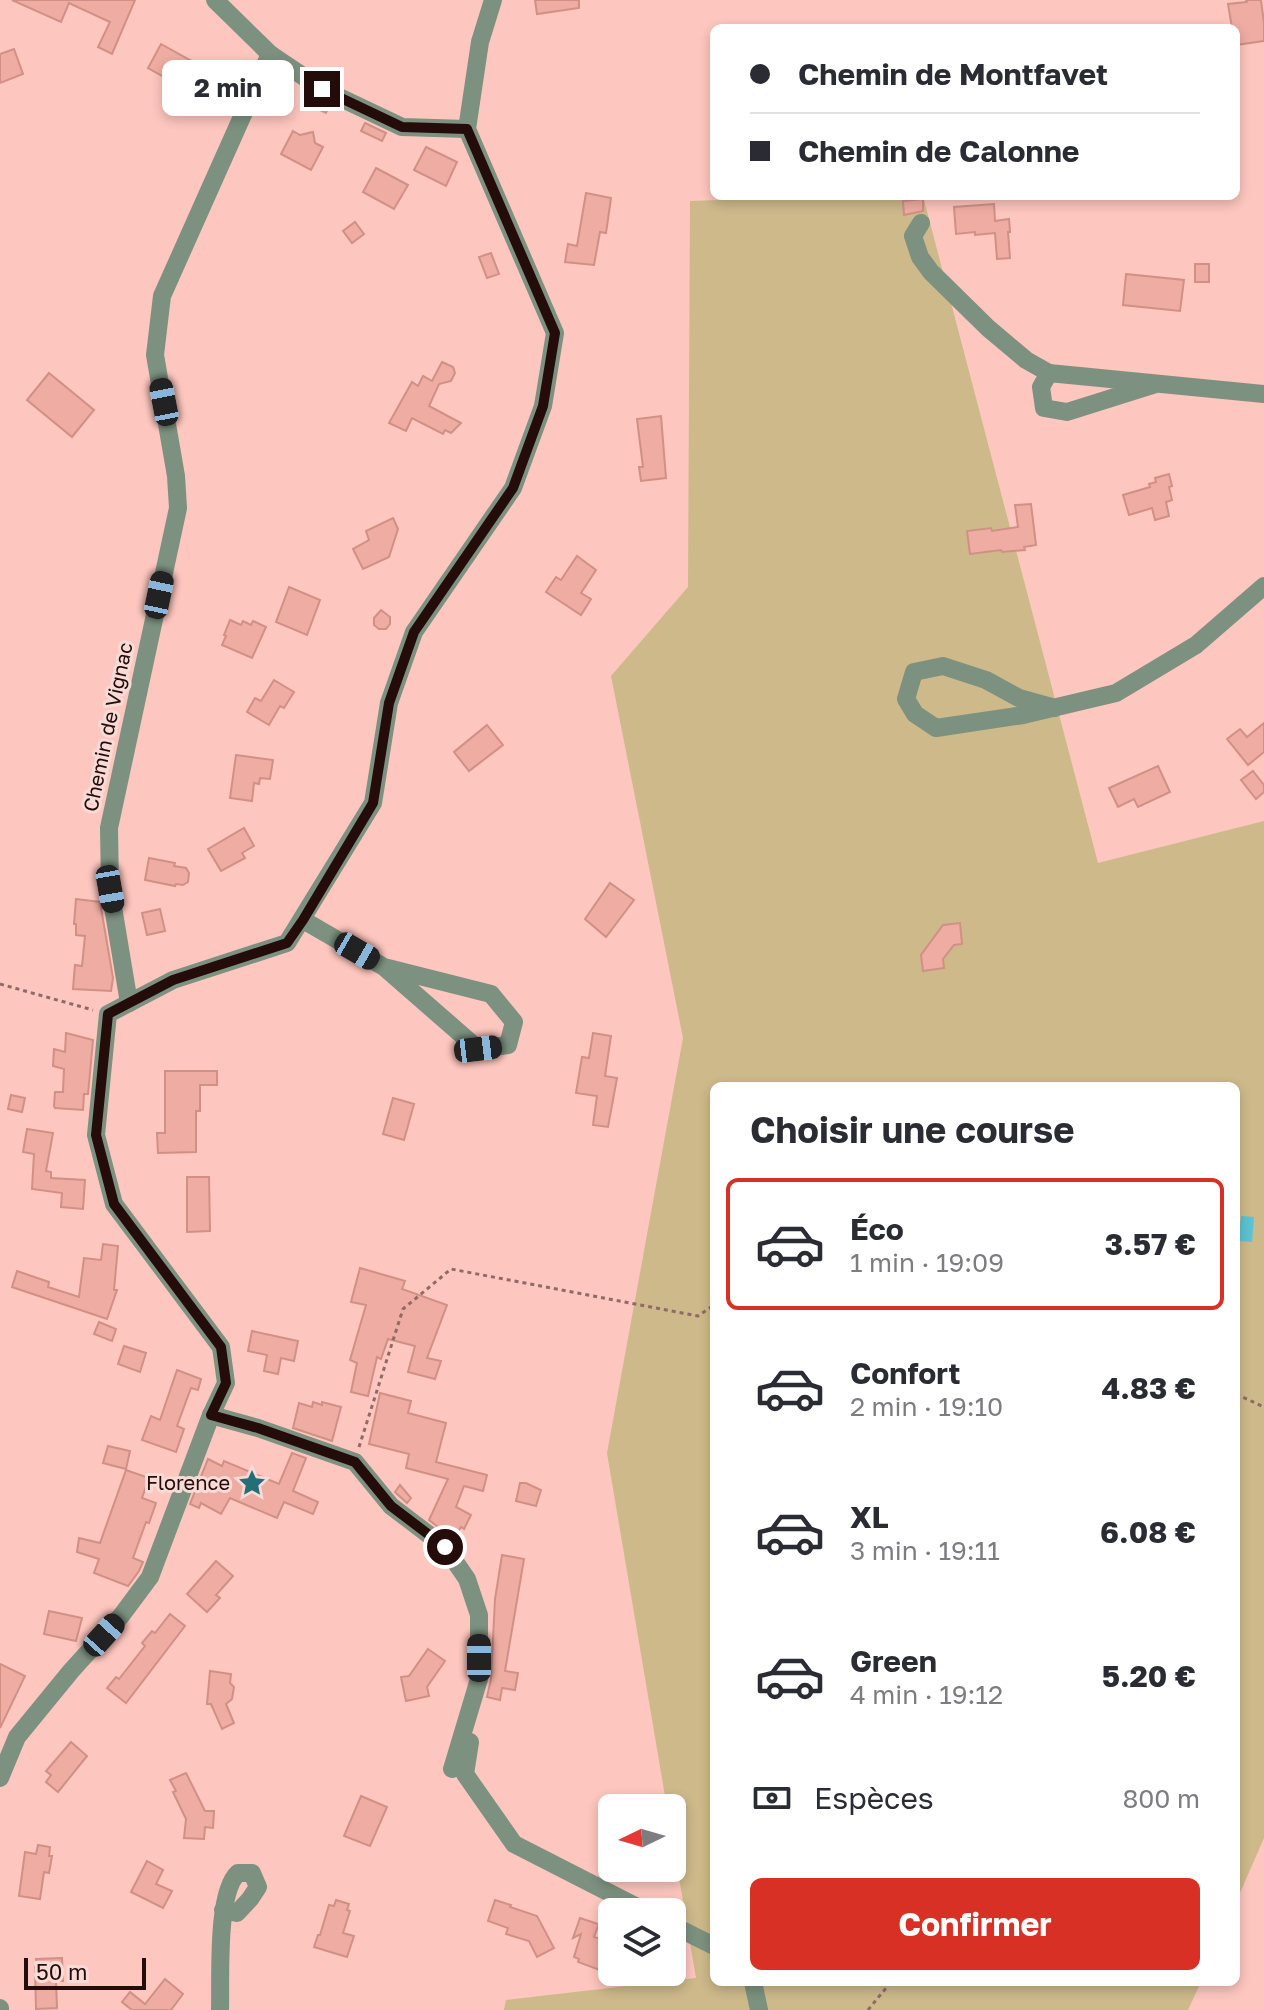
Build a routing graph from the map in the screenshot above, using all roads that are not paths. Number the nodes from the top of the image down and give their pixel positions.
1 (215, 0) edge
2 (493, 0) edge
3 (270, 54) junction
4 (467, 129) junction
5 (921, 223) dead end
6 (1049, 373) junction
7 (1156, 384) junction
8 (1264, 394) edge
9 (1264, 586) edge
10 (1055, 708) junction
11 (303, 920) junction
12 (384, 967) junction
13 (129, 1003) junction
14 (211, 1415) junction
15 (479, 1679) junction
16 (452, 1769) dead end
17 (0, 1778) edge
18 (620, 1898) edge
19 (223, 1910) dead end
20 (686, 1932) edge
21 (710, 1944) edge
22 (754, 1986) edge
23 (220, 2010) edge
24 (759, 2010) edge

1 - 3 street
2 - 4 street
3 - 4 street
3 - 13 street, Chemin de Vignac
4 - 11 street
5 - 6 street
6 - 7 street
6 - 7 street
7 - 8 street
9 - 10 street
10 - 10 street
11 - 12 street
11 - 13 street
12 - 12 street
13 - 14 street
14 - 15 street
14 - 17 street
15 - 16 street
15 - 18 street
19 - 23 street
20 - 21 street
22 - 24 street

